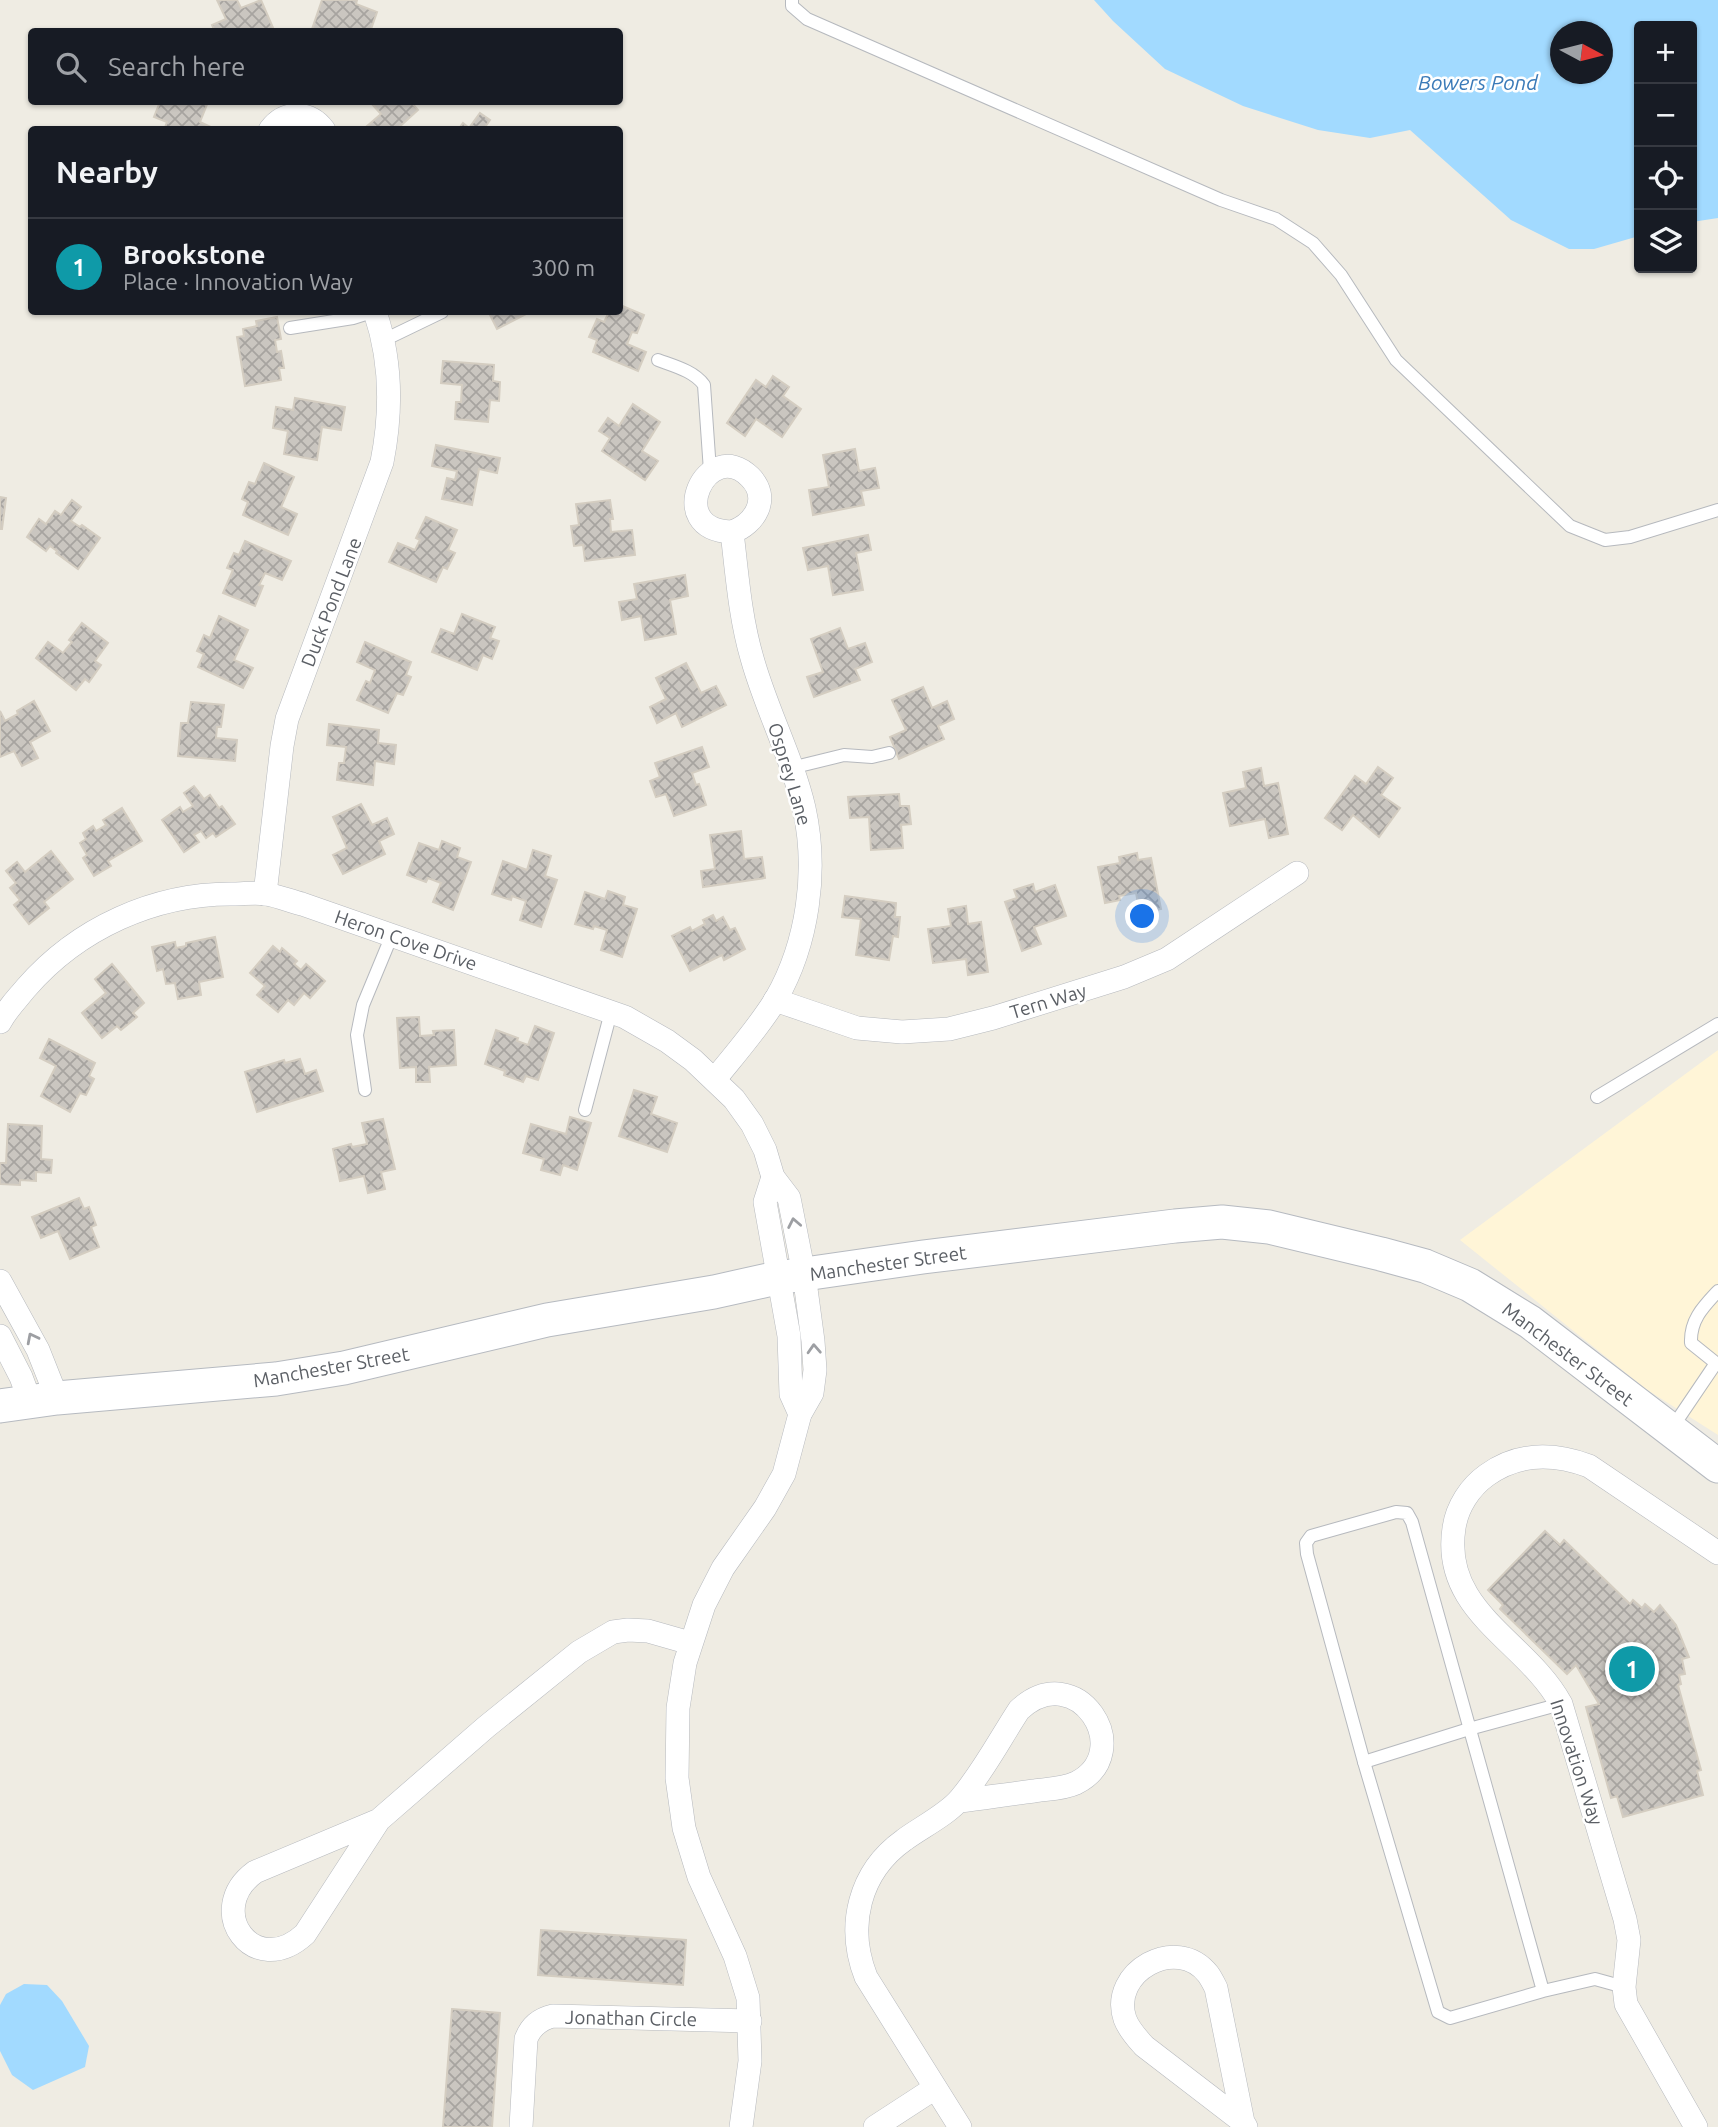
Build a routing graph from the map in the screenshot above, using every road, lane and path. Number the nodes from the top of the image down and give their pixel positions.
1 (792, 0) edge
2 (275, 126) edge
3 (321, 126) edge
4 (364, 315) edge
5 (375, 315) edge
6 (436, 315) edge
7 (290, 328) dead end
8 (384, 340) junction
9 (658, 360) dead end
10 (710, 471) junction
11 (1718, 510) edge
12 (732, 532) junction
13 (889, 753) dead end
14 (791, 768) junction
15 (1297, 873) dead end
16 (265, 894) junction
17 (392, 935) junction
18 (775, 1000) junction
19 (611, 1012) junction
20 (0, 1021) edge
21 (1718, 1024) edge
22 (715, 1079) junction
23 (365, 1090) dead end
24 (1597, 1097) dead end
25 (585, 1110) dead end
26 (791, 1276) junction
27 (0, 1281) edge
28 (1718, 1291) edge
29 (0, 1336) edge
30 (1717, 1364) edge
31 (29, 1402) edge
32 (1670, 1431) junction
33 (1718, 1466) edge
34 (1718, 1553) edge
35 (690, 1643) junction
36 (1561, 1704) junction
37 (1469, 1729) junction
38 (1364, 1762) junction
39 (959, 1801) junction
40 (379, 1820) junction
41 (1624, 1987) junction
42 (1543, 1991) junction
43 (750, 2021) junction
44 (935, 2088) junction
45 (1244, 2124) edge
46 (521, 2127) edge
47 (741, 2127) edge
48 (875, 2127) edge
49 (960, 2127) edge
50 (1696, 2127) edge

1 - 11 lane
2 - 3 street
4 - 7 lane
5 - 8 street, Duck Pond Lane
6 - 8 lane
8 - 16 street, Duck Pond Lane
9 - 10 lane
10 - 12 street
10 - 12 street
12 - 14 street, Osprey Lane
13 - 14 lane
14 - 18 street, Osprey Lane
15 - 18 street, Tern Way
16 - 17 street, Heron Cove Drive
16 - 20 street, Heron Cove Drive
17 - 19 street, Heron Cove Drive
17 - 23 lane
18 - 22 street, Osprey Lane
19 - 22 street, Heron Cove Drive
19 - 25 lane
21 - 24 lane
22 - 26 street, Heron Cove Drive
26 - 31 street, Manchester Street
26 - 32 street, Manchester Street
26 - 35 street, Heron Cove Drive
31 -> 27 street
28 - 30 lane
29 - 31 street
30 - 32 lane
32 - 33 street, Manchester Street
34 - 36 street, Innovation Way
35 - 40 street
35 - 43 street
36 - 37 lane
36 - 41 street, Innovation Way
37 - 38 lane
37 - 38 lane
37 - 42 lane
38 - 42 lane
39 - 39 street
39 - 44 street
40 - 40 street
41 - 42 lane
41 - 50 street, Innovation Way
43 - 46 street, Jonathan Circle
43 - 47 street
44 - 48 street
44 - 49 street
45 - 45 street

